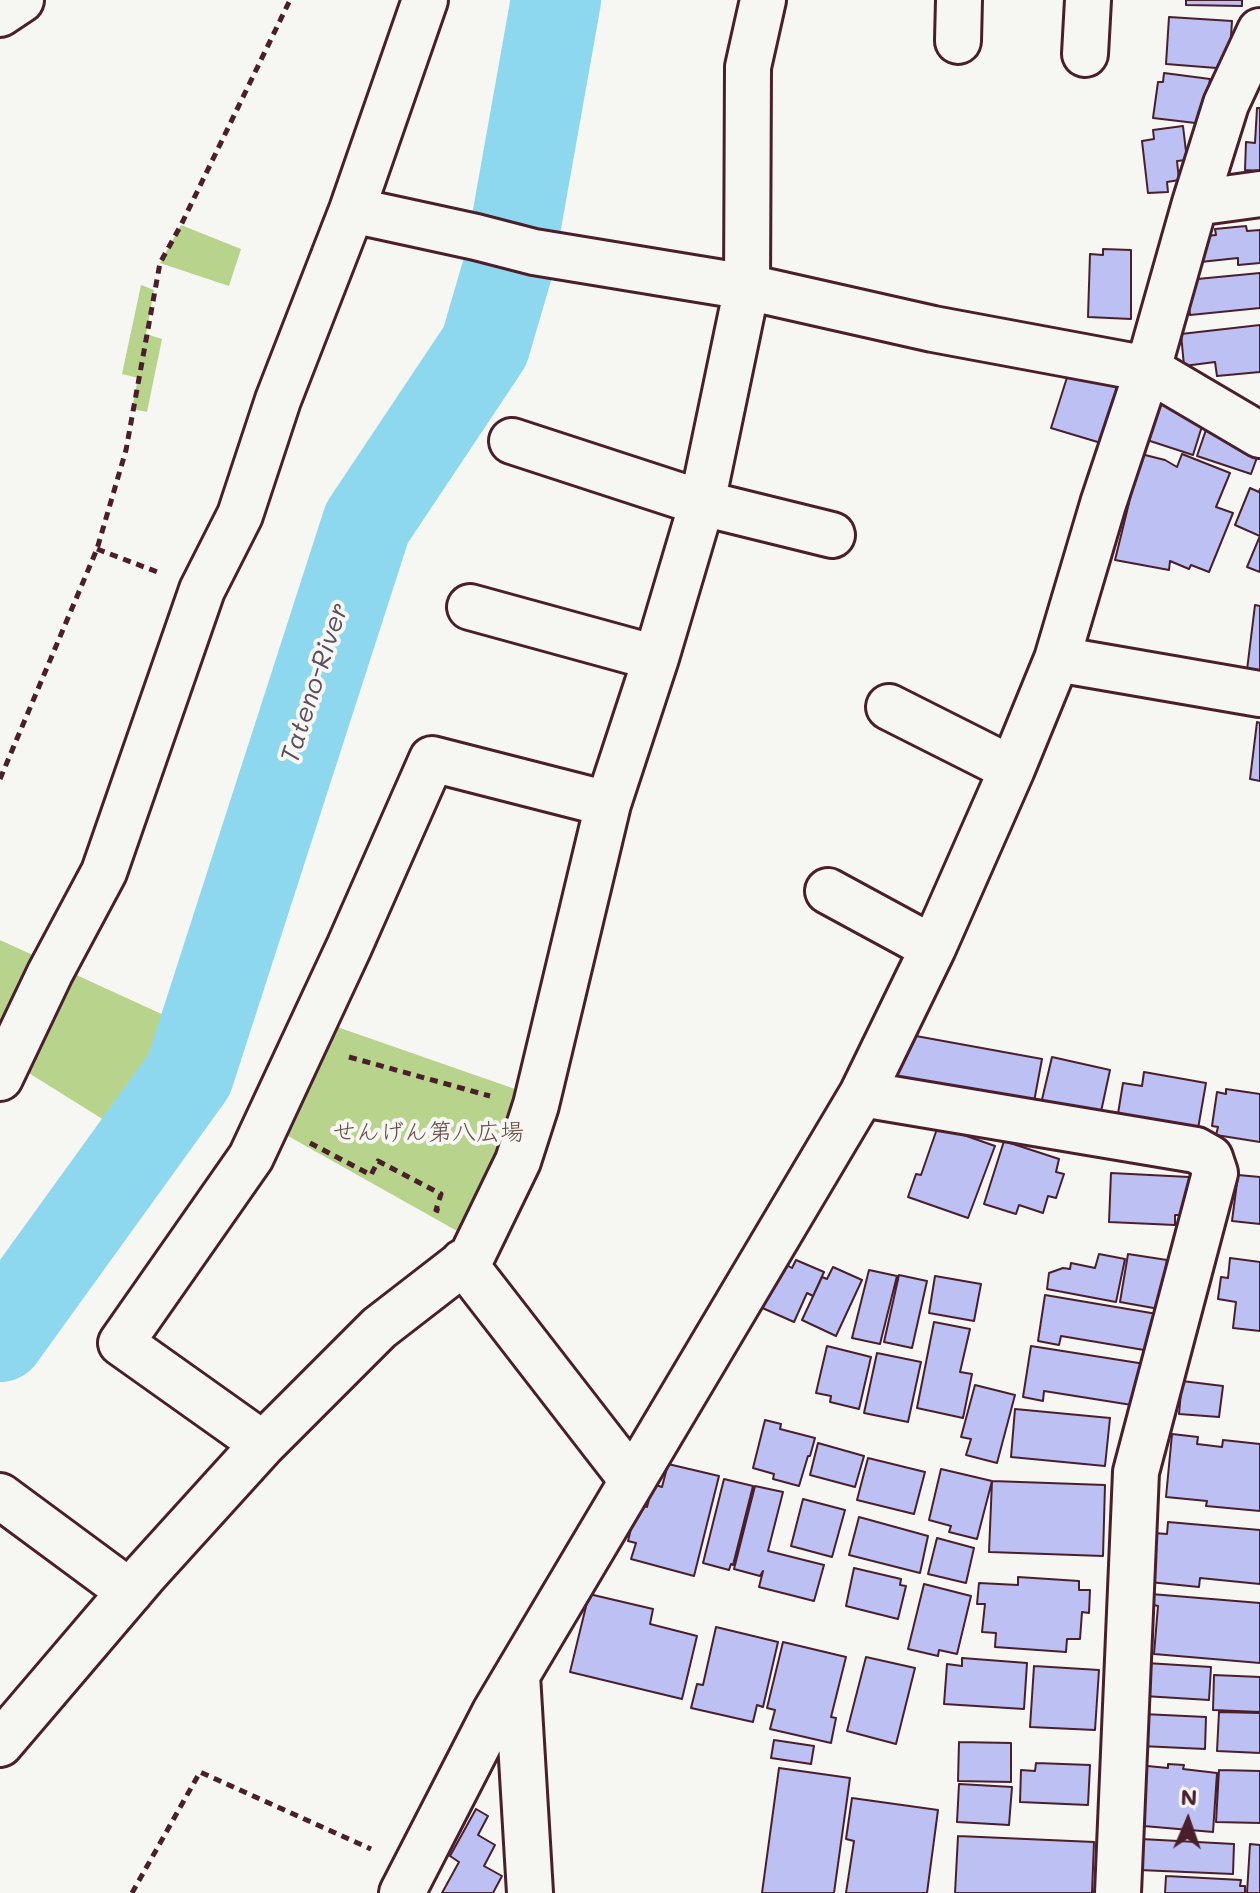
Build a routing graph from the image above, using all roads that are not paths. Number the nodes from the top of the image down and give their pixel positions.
1 (21, 0) edge
2 (425, 0) edge
3 (763, 0) edge
4 (1088, 0) edge
5 (0, 14) edge
6 (1260, 31) edge
7 (1085, 54) dead end
8 (1260, 194) edge
9 (1195, 203) junction
10 (352, 210) junction
11 (747, 287) junction
12 (1148, 369) junction
13 (1260, 435) edge
14 (512, 441) dead end
15 (702, 503) junction
16 (832, 535) dead end
17 (470, 607) dead end
18 (656, 658) junction
19 (1057, 659) junction
20 (1260, 694) edge
21 (889, 707) dead end
22 (1012, 769) junction
23 (608, 804) junction
24 (828, 891) dead end
25 (933, 948) junction
26 (0, 1078) edge
27 (862, 1094) junction
28 (463, 1262) junction
29 (263, 1444) junction
30 (632, 1480) junction
31 (0, 1496) edge
32 (130, 1592) junction
33 (517, 1675) junction
34 (0, 1744) edge
35 (409, 1881) edge
36 (530, 1893) edge
37 (1118, 1893) edge

1 - 5 street
2 - 10 street
3 - 11 street
4 - 7 street
6 - 9 street
8 - 9 street
9 - 12 street
10 - 11 street
10 - 26 street
11 - 12 street
11 - 15 street
12 - 13 street
12 - 19 street
14 - 15 street
15 - 16 street
15 - 18 street
17 - 18 street
18 - 23 street
19 - 20 street
19 - 22 street
21 - 22 street
22 - 25 street
23 - 28 street
23 - 29 street
24 - 25 street
25 - 27 street
27 - 30 street
27 - 37 street
28 - 29 street
28 - 30 street
29 - 32 street
30 - 33 street
31 - 32 street
32 - 34 street
33 - 35 street
33 - 36 street

